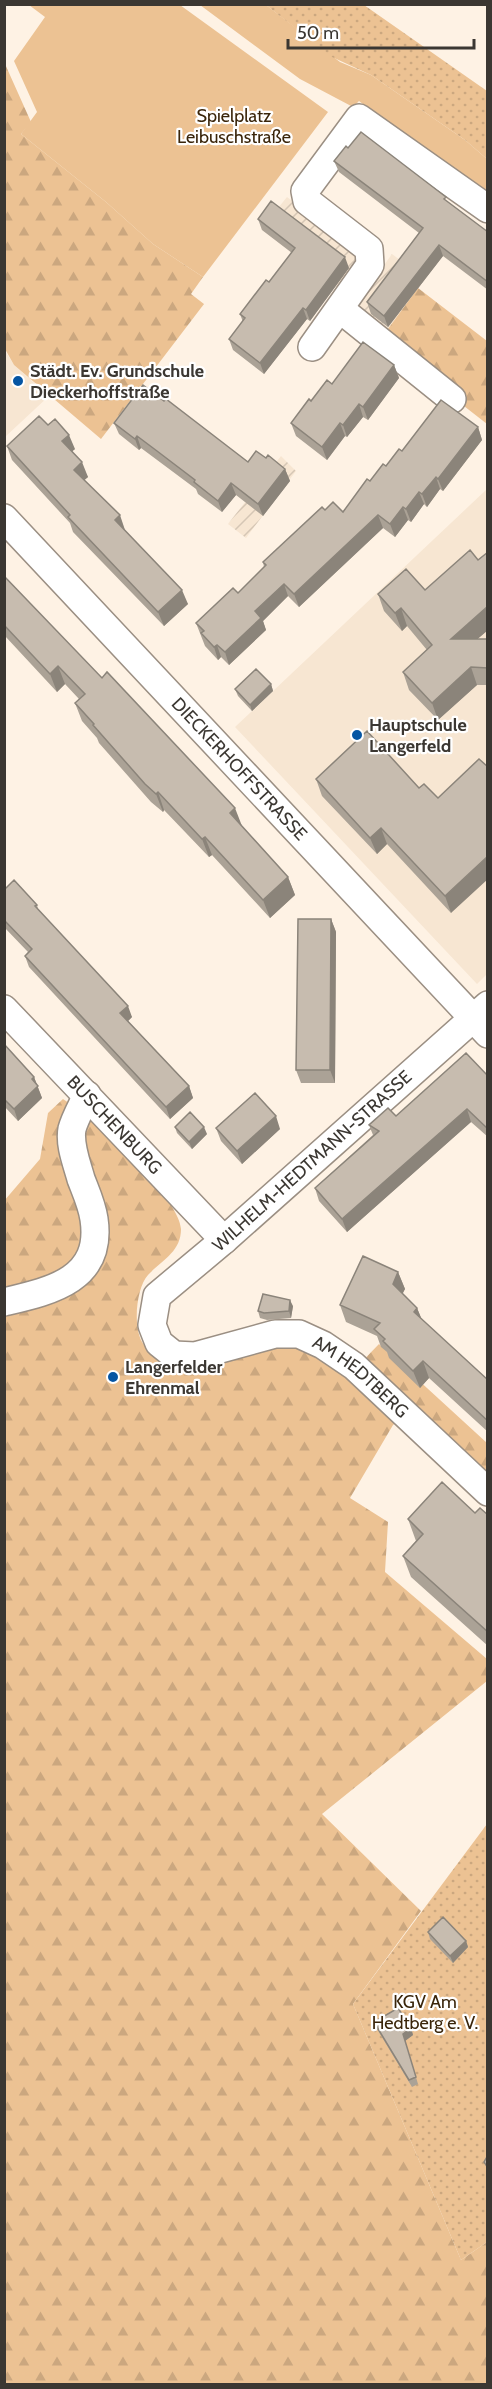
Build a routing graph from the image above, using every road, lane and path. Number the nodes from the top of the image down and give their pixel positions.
1 (488, 209) edge
2 (340, 309) junction
3 (312, 347) dead end
4 (452, 399) dead end
5 (4, 518) edge
6 (4, 1009) edge
7 (482, 1019) edge
8 (87, 1095) junction
9 (224, 1240) junction
10 (4, 1302) edge
11 (152, 1325) joint
12 (488, 1492) edge

1 - 2 street
2 - 3 street
2 - 4 street
5 - 7 street, DIECKERHOFFSTRASSE
6 - 8 street, BUSCHENBURG
7 - 9 street, WILHELM-HEDTMANN-STRASSE
8 - 9 street, BUSCHENBURG
8 - 10 street
9 - 11 street, WILHELM-HEDTMANN-STRASSE
11 - 12 street, AM HEDTBERG

